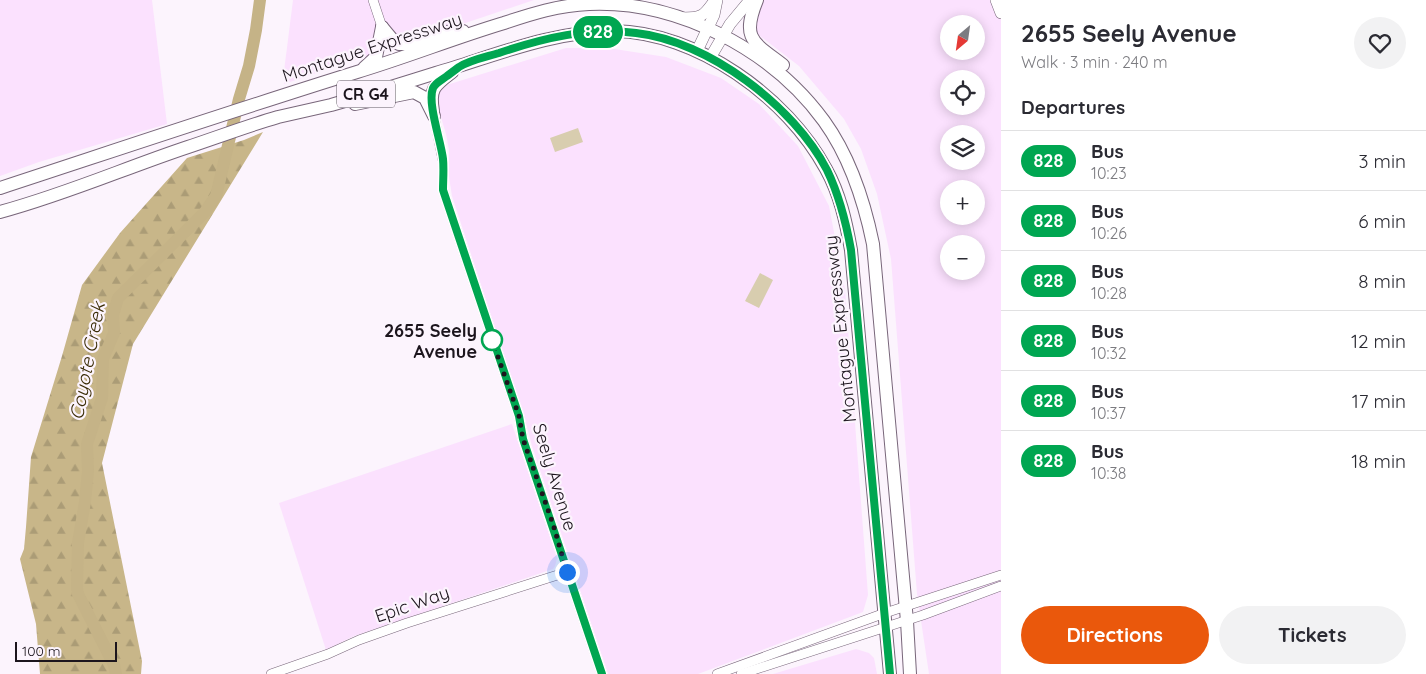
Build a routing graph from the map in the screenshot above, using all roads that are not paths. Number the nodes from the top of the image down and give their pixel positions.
1 (373, 0) edge
2 (716, 0) edge
3 (750, 0) edge
4 (757, 0) edge
5 (996, 0) edge
6 (1001, 13) edge
7 (682, 18) junction
8 (382, 27) junction
9 (708, 28) junction
10 (479, 30) junction
11 (722, 35) junction
12 (697, 51) junction
13 (710, 58) junction
14 (461, 66) junction
15 (359, 72) junction
16 (793, 85) junction
17 (329, 105) junction
18 (434, 116) junction
19 (0, 188) edge
20 (0, 212) edge
21 (567, 572) junction
22 (1001, 575) edge
23 (1001, 586) edge
24 (905, 607) junction
25 (885, 613) junction
26 (907, 621) junction
27 (886, 627) junction
28 (798, 646) junction
29 (752, 670) junction
30 (729, 672) edge
31 (271, 674) edge
32 (602, 674) edge
33 (717, 674) edge
34 (741, 674) edge
35 (890, 674) edge
36 (910, 674) edge

1 - 8 street
2 - 7 main road
2 - 9 main road
3 - 11 main road
4 - 16 highway
5 - 6 main road
7 - 9 highway, Montague Expressway / CR G4
7 - 10 highway, Montague Expressway / CR G4
8 - 10 highway
8 - 15 highway
9 - 11 highway, Montague Expressway / CR G4
9 - 12 main road
10 - 15 highway, Montague Expressway / CR G4
11 - 13 main road
11 - 16 highway, Montague Expressway / CR G4
12 - 13 highway, Montague Expressway / CR G4
12 - 14 highway, Montague Expressway / CR G4
13 - 25 highway, Montague Expressway / CR G4
14 - 17 highway, Montague Expressway / CR G4
14 - 18 highway
15 - 19 highway, Montague Expressway / CR G4
16 - 24 highway, Montague Expressway / CR G4
17 - 18 highway
17 - 20 highway, Montague Expressway / CR G4
18 - 21 street, Seely Avenue
21 - 31 street, Epic Way
21 - 32 street, Seely Avenue
22 - 24 street
23 - 26 street
24 - 25 street
24 - 26 highway, Montague Expressway / CR G4
25 - 27 highway, Montague Expressway / CR G4
25 - 28 street
26 - 27 street
26 - 36 highway, Montague Expressway / CR G4
27 - 29 street
27 - 35 highway, Montague Expressway / CR G4
28 - 29 street
28 - 30 street
29 - 34 street
30 - 33 street

